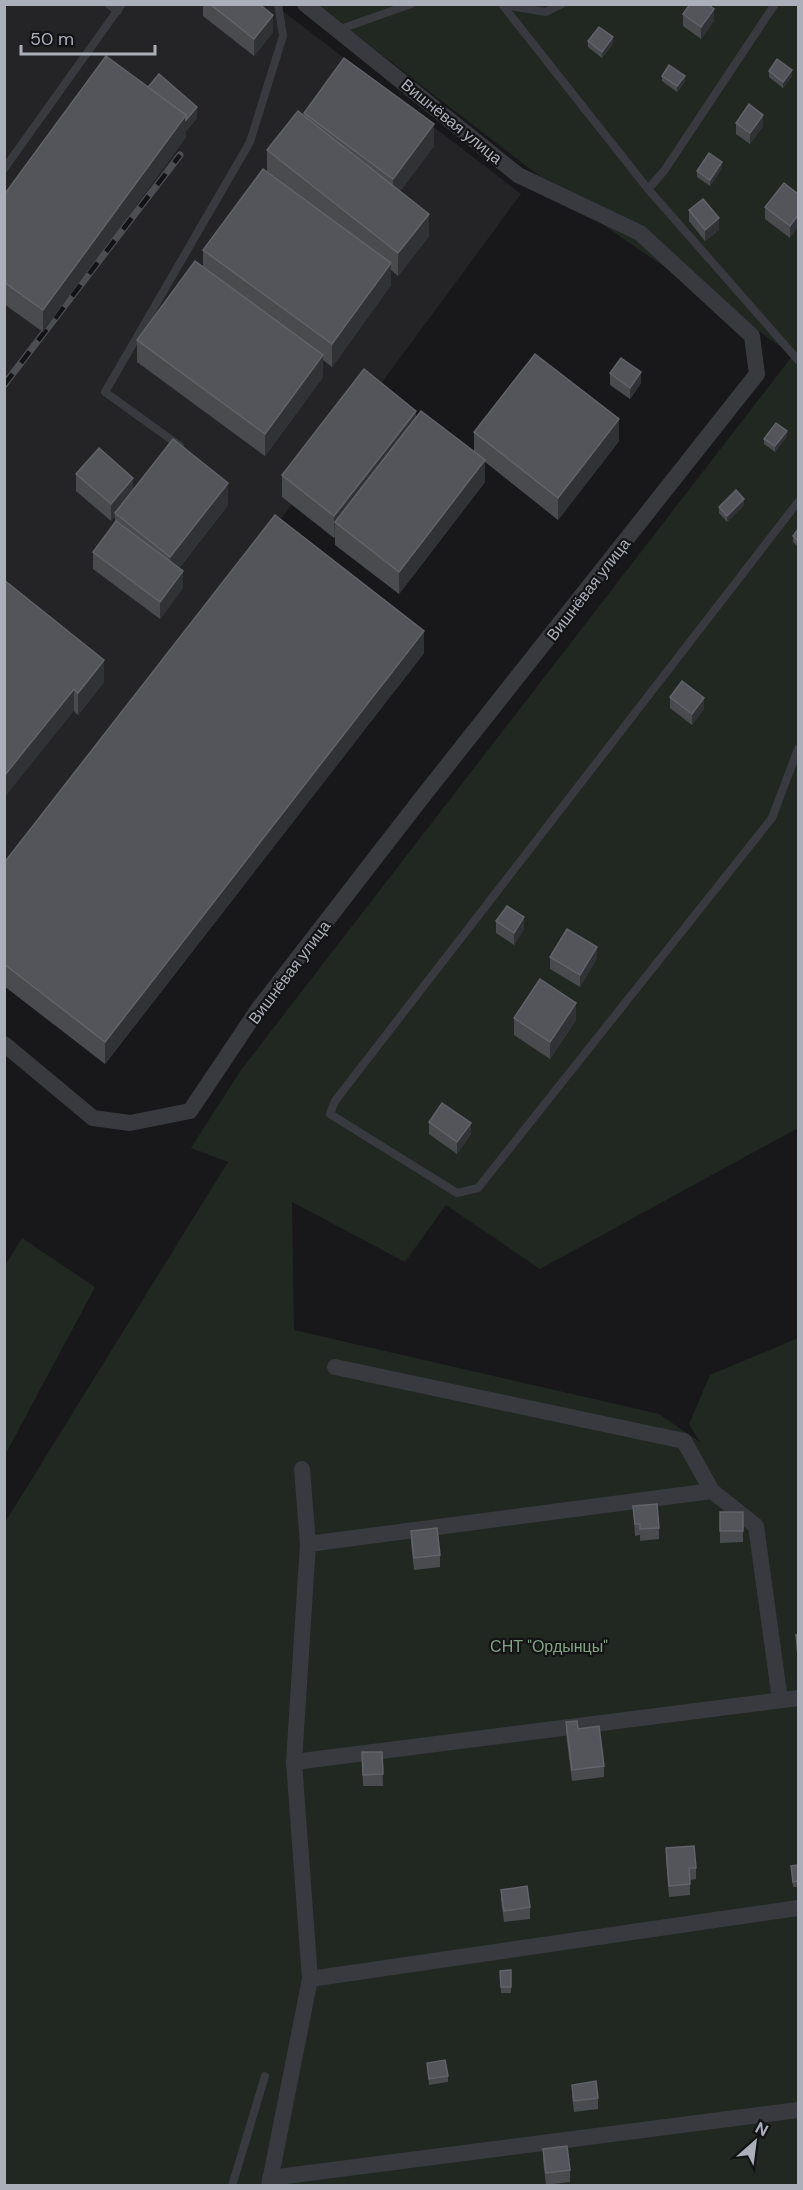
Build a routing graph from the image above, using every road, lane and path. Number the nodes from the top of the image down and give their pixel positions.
1 (108, 4) edge
2 (278, 4) edge
3 (305, 4) edge
4 (411, 4) edge
5 (562, 4) edge
6 (776, 4) edge
7 (503, 6) edge
8 (120, 8) edge
9 (338, 30) junction
10 (4, 169) edge
11 (648, 189) junction
12 (798, 360) edge
13 (189, 453) edge
14 (798, 502) edge
15 (798, 749) edge
16 (4, 1044) edge
17 (335, 1367) dead end
18 (302, 1469) dead end
19 (712, 1491) junction
20 (308, 1544) junction
21 (798, 1698) edge
22 (780, 1700) junction
23 (294, 1762) junction
24 (798, 1908) edge
25 (310, 1979) junction
26 (265, 2076) dead end
27 (798, 2110) edge
28 (270, 2182) edge
29 (232, 2186) edge

1 - 8 lane
2 - 13 lane
3 - 9 street, Вишнёвая улица
4 - 9 lane
5 - 7 lane
6 - 11 lane
7 - 11 lane
8 - 10 lane
9 - 16 street, Вишнёвая улица
11 - 12 lane
14 - 15 lane
17 - 19 street
18 - 20 street
19 - 20 street
19 - 22 street
20 - 23 street
21 - 22 street
22 - 23 street
23 - 25 street
24 - 25 street
25 - 28 street
26 - 29 lane
27 - 28 street

